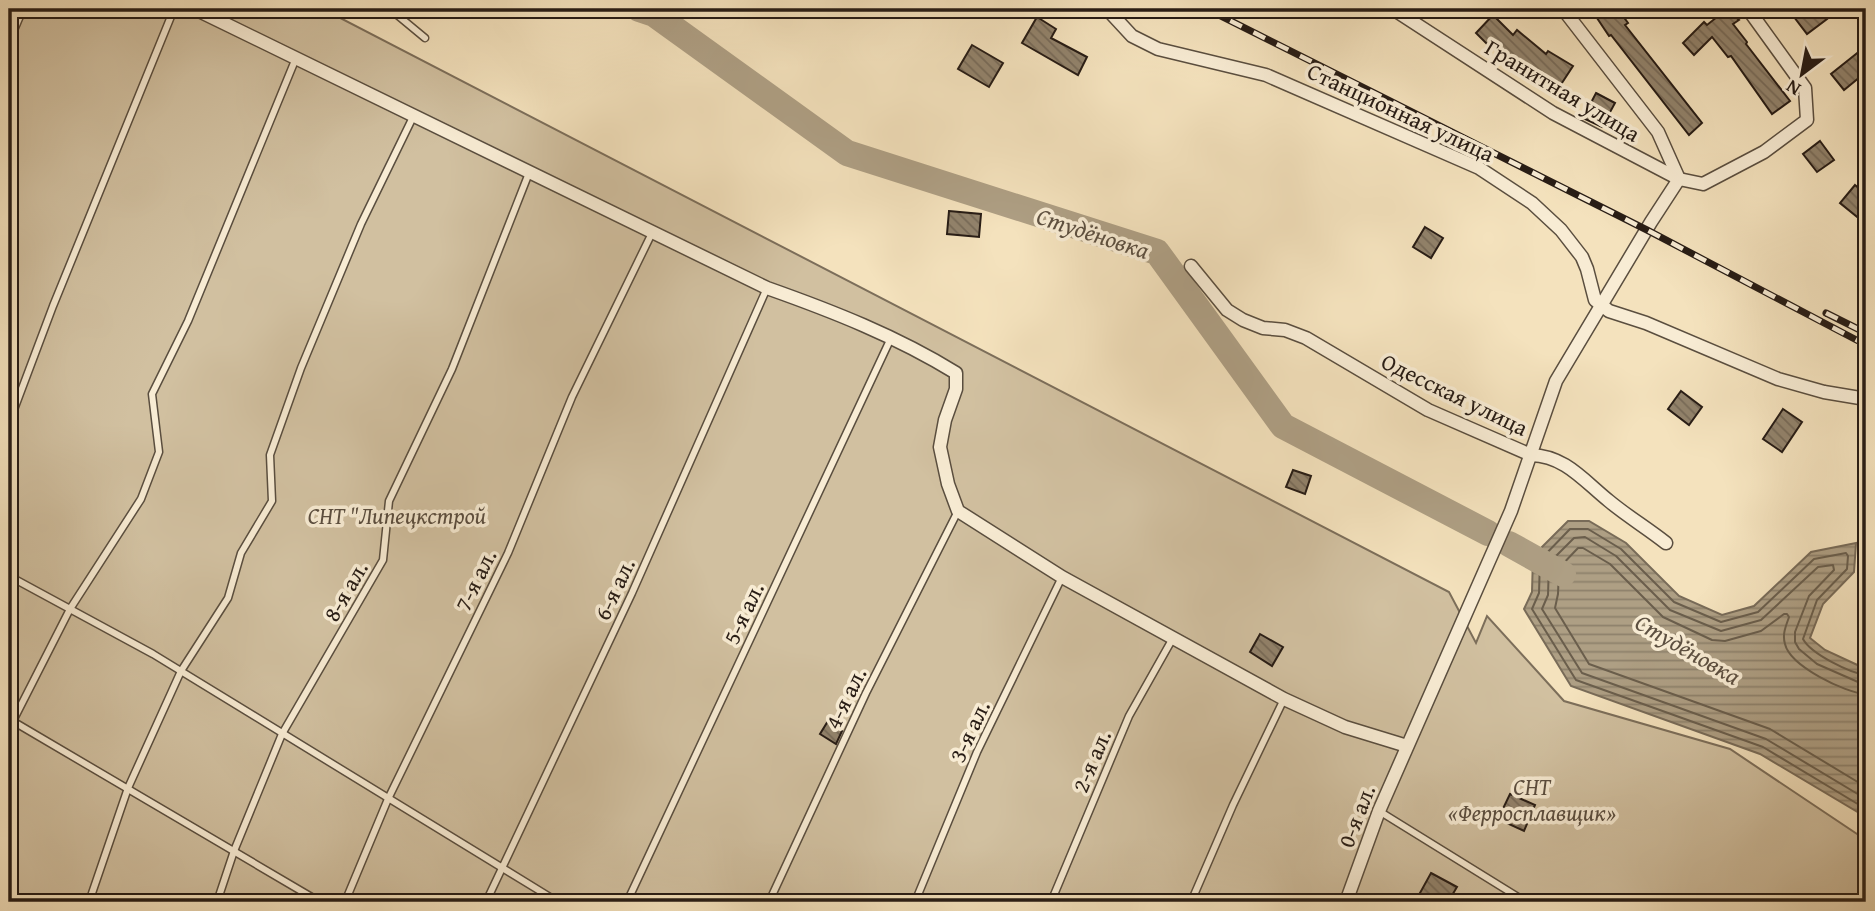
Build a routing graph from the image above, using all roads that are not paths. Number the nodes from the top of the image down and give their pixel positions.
1 (23, 9) edge
2 (174, 9) edge
3 (195, 9) edge
4 (390, 9) edge
5 (1107, 9) edge
6 (1393, 9) edge
7 (1563, 9) edge
8 (1748, 9) edge
9 (425, 38) dead end
10 (9, 42) edge
11 (296, 58) junction
12 (414, 115) junction
13 (529, 173) junction
14 (1679, 179) junction
15 (652, 233) junction
16 (1191, 266) dead end
17 (766, 288) junction
18 (1600, 306) junction
19 (891, 338) junction
20 (1866, 398) edge
21 (9, 423) edge
22 (1531, 455) junction
23 (958, 512) junction
24 (1666, 543) dead end
25 (9, 576) edge
26 (1062, 577) junction
27 (70, 609) junction
28 (1173, 638) junction
29 (181, 671) junction
30 (1284, 699) junction
31 (11, 720) edge
32 (9, 734) edge
33 (282, 734) junction
34 (1406, 746) junction
35 (128, 788) junction
36 (388, 799) junction
37 (1379, 811) junction
38 (234, 851) junction
39 (501, 868) junction
40 (89, 902) edge
41 (217, 902) edge
42 (320, 902) edge
43 (345, 902) edge
44 (486, 902) edge
45 (558, 902) edge
46 (627, 902) edge
47 (769, 902) edge
48 (915, 902) edge
49 (1051, 902) edge
50 (1191, 902) edge
51 (1346, 902) edge
52 (1526, 902) edge

1 - 10 lane
2 - 21 lane
3 - 11 street
4 - 9 lane
5 - 18 street, Станционная улица
6 - 14 street, Гранитная улица
7 - 14 street
8 - 14 street
11 - 12 street
11 - 27 lane
12 - 13 street
12 - 29 lane
13 - 15 street
13 - 33 lane, 8-я ал.
14 - 18 street, 0-я ал.
15 - 17 street
15 - 36 lane, 7-я ал.
16 - 22 street, Одесская улица
17 - 19 street
17 - 39 lane, 6-я ал.
18 - 20 street
18 - 22 street, 0-я ал.
19 - 23 street
19 - 46 lane, 5-я ал.
22 - 24 street, Одесская улица
22 - 34 street, 0-я ал.
23 - 26 street
23 - 47 lane, 4-я ал.
25 - 27 lane
26 - 28 street
26 - 48 lane, 3-я ал.
27 - 29 lane
27 - 31 lane
28 - 30 street
28 - 49 lane, 2-я ал.
29 - 33 lane
29 - 35 lane
30 - 34 street
30 - 50 lane
31 - 32 lane
31 - 35 lane
33 - 36 lane
33 - 38 lane, 8-я ал.
34 - 37 street, 0-я ал.
35 - 38 lane
35 - 40 lane
36 - 39 lane
36 - 43 lane, 7-я ал.
37 - 51 street, 0-я ал.
37 - 52 lane
38 - 41 lane, 8-я ал.
38 - 42 lane
39 - 44 lane, 6-я ал.
39 - 45 lane

